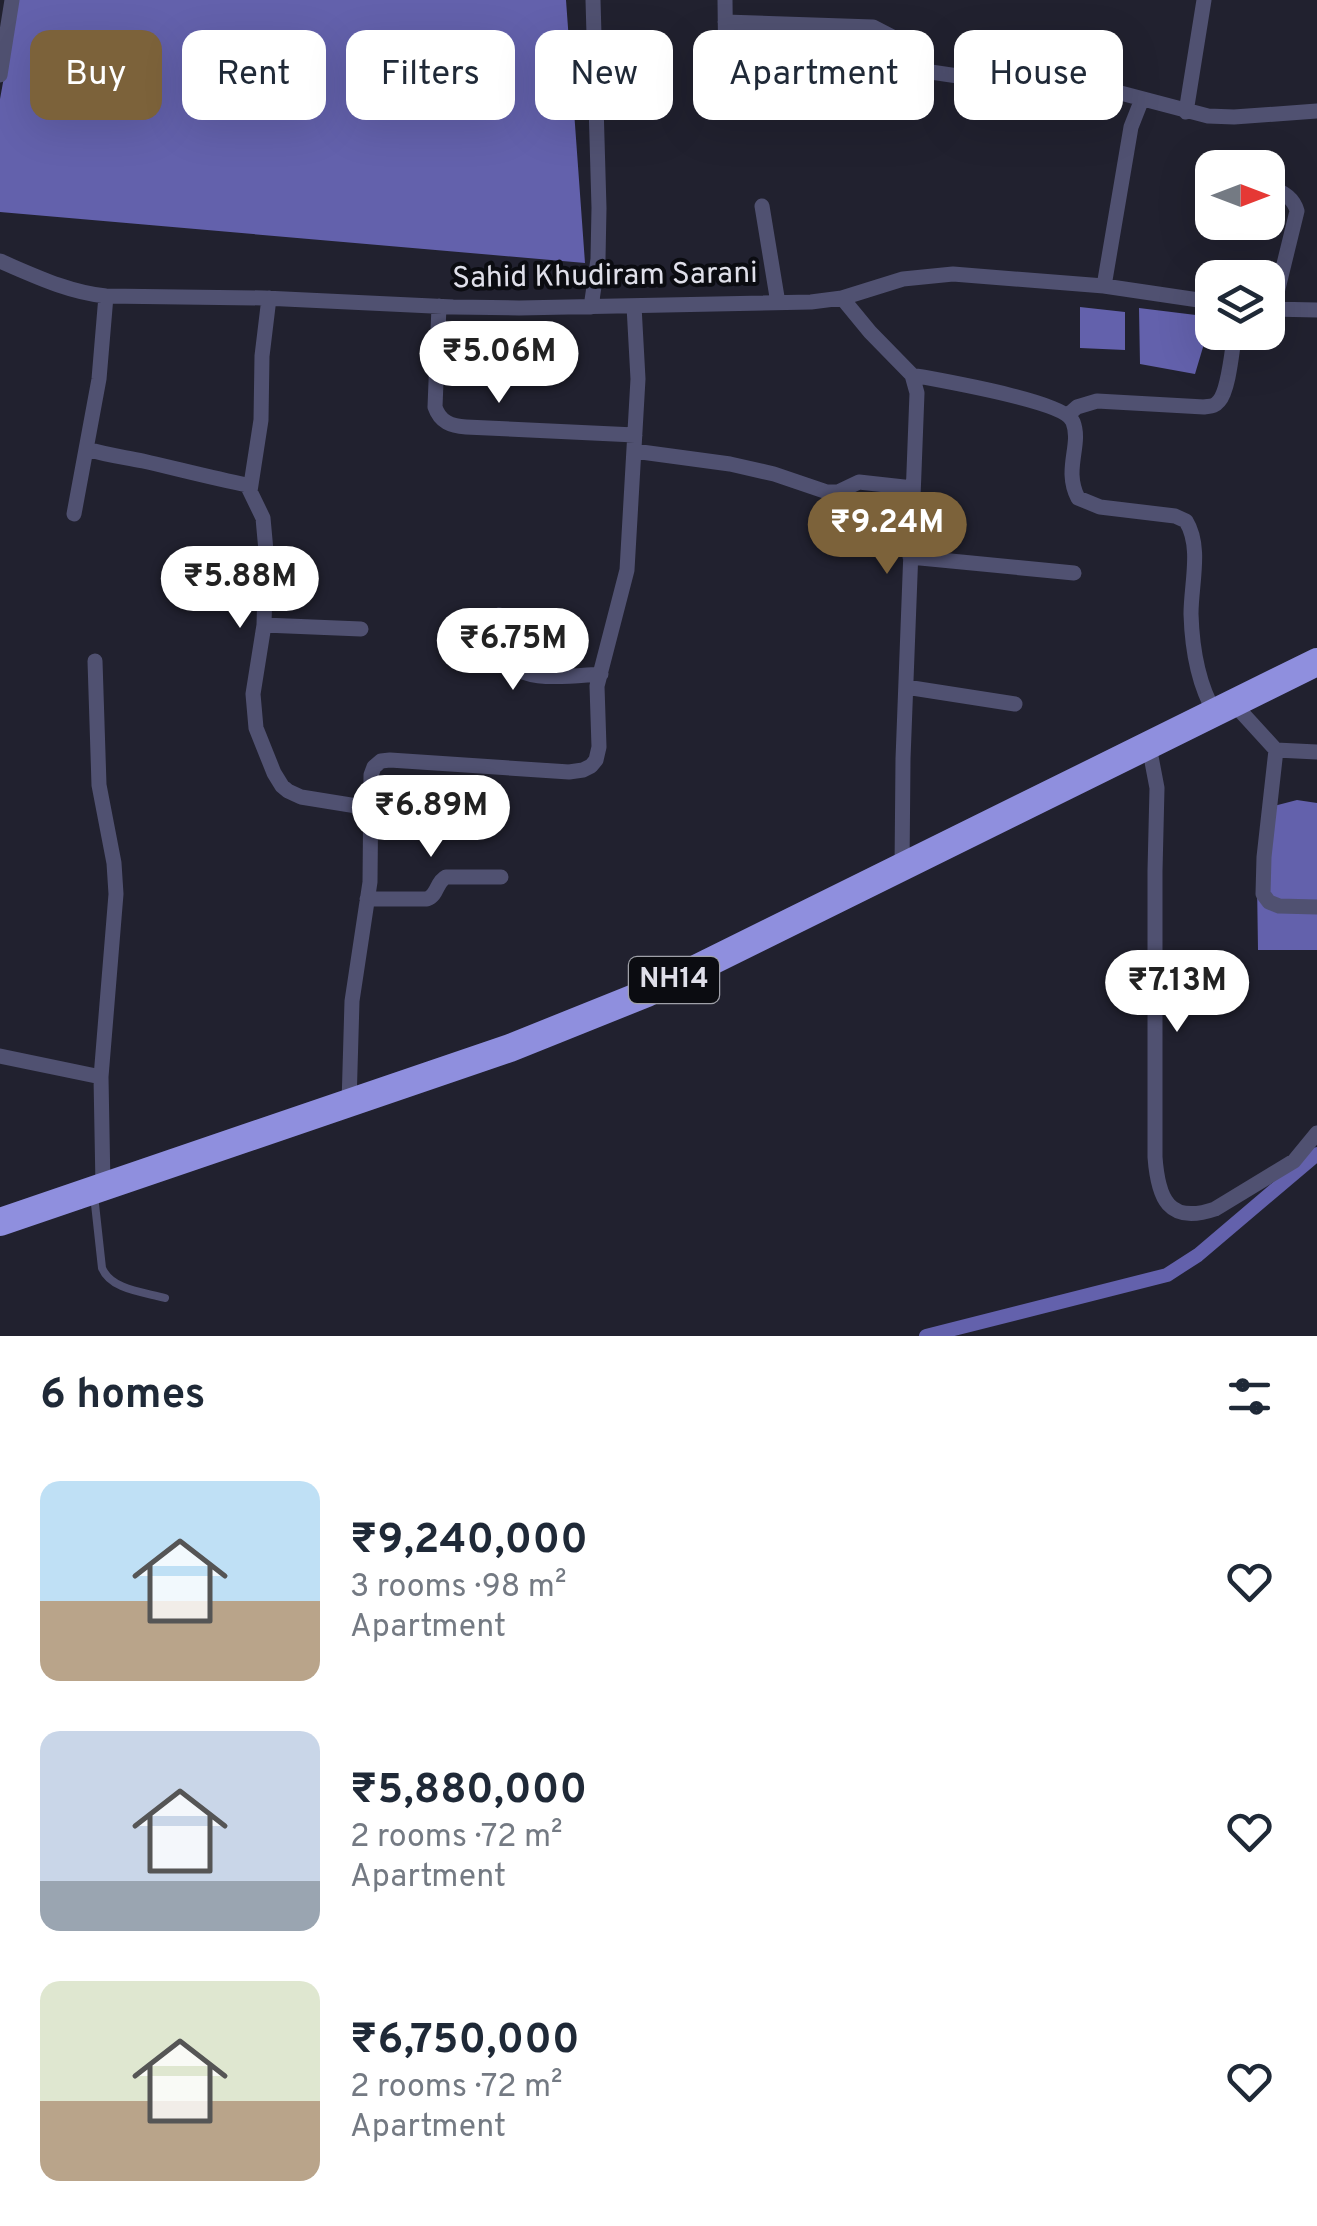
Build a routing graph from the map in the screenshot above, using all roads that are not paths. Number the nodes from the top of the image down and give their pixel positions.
1 (12, 0) edge
2 (593, 0) edge
3 (724, 0) edge
4 (1204, 0) edge
5 (725, 22) junction
6 (725, 30) edge
7 (0, 74) edge
8 (1142, 99) junction
9 (1317, 111) edge
10 (1186, 112) junction
11 (1285, 194) edge
12 (762, 206) dead end
13 (1284, 260) edge
14 (0, 261) edge
15 (1104, 286) junction
16 (106, 296) junction
17 (269, 298) junction
18 (842, 298) junction
19 (1195, 299) edge
20 (778, 303) junction
21 (439, 306) junction
22 (634, 306) junction
23 (591, 307) junction
24 (1285, 309) edge
25 (1317, 310) edge
26 (1232, 350) edge
27 (912, 375) junction
28 (1068, 415) junction
29 (634, 443) junction
30 (87, 449) junction
31 (913, 488) junction
32 (250, 491) junction
33 (74, 514) dead end
34 (910, 557) junction
35 (1074, 573) dead end
36 (499, 616) dead end
37 (264, 625) junction
38 (361, 630) dead end
39 (95, 661) dead end
40 (1317, 662) edge
41 (601, 674) junction
42 (906, 687) junction
43 (1016, 704) dead end
44 (1225, 708) junction
45 (1149, 746) junction
46 (1276, 750) junction
47 (1317, 752) edge
48 (370, 808) junction
49 (902, 868) junction
50 (502, 877) dead end
51 (367, 899) junction
52 (1317, 907) edge
53 (0, 1056) edge
54 (101, 1077) junction
55 (348, 1104) junction
56 (1317, 1133) edge
57 (98, 1188) junction
58 (0, 1222) edge
59 (165, 1298) dead end

1 - 7 street
2 - 23 street
3 - 5 street
4 - 10 street
5 - 6 street
5 - 8 street
8 - 10 street
8 - 15 street
9 - 10 street
11 - 13 street
12 - 20 street
14 - 16 street, Sahid Khudiram Sarani
15 - 18 street, Sahid Khudiram Sarani
15 - 19 street, Sahid Khudiram Sarani
16 - 17 street, Sahid Khudiram Sarani
16 - 30 street
17 - 21 street, Sahid Khudiram Sarani
17 - 32 street
18 - 20 street, Sahid Khudiram Sarani
18 - 27 street
20 - 22 street, Sahid Khudiram Sarani
21 - 23 street, Sahid Khudiram Sarani
21 - 29 street
22 - 23 street, Sahid Khudiram Sarani
22 - 29 street
24 - 25 street
26 - 28 street
27 - 28 street
27 - 31 street
28 - 44 street
29 - 31 street
29 - 41 street
30 - 32 street
30 - 33 street
31 - 34 street
32 - 37 street
34 - 35 street
34 - 42 street
36 - 41 street
37 - 38 street
37 - 48 street
39 - 54 street
40 - 44 highway, NH14
41 - 48 street
42 - 43 street
42 - 49 street
44 - 45 highway, NH14
44 - 46 street
45 - 49 highway, NH14
45 - 56 street
46 - 47 street
46 - 52 street
48 - 51 street
49 - 55 highway, NH14
50 - 51 street
51 - 55 street
53 - 54 street
54 - 57 street
55 - 57 highway, NH14
57 - 58 highway, NH14
57 - 59 lane

